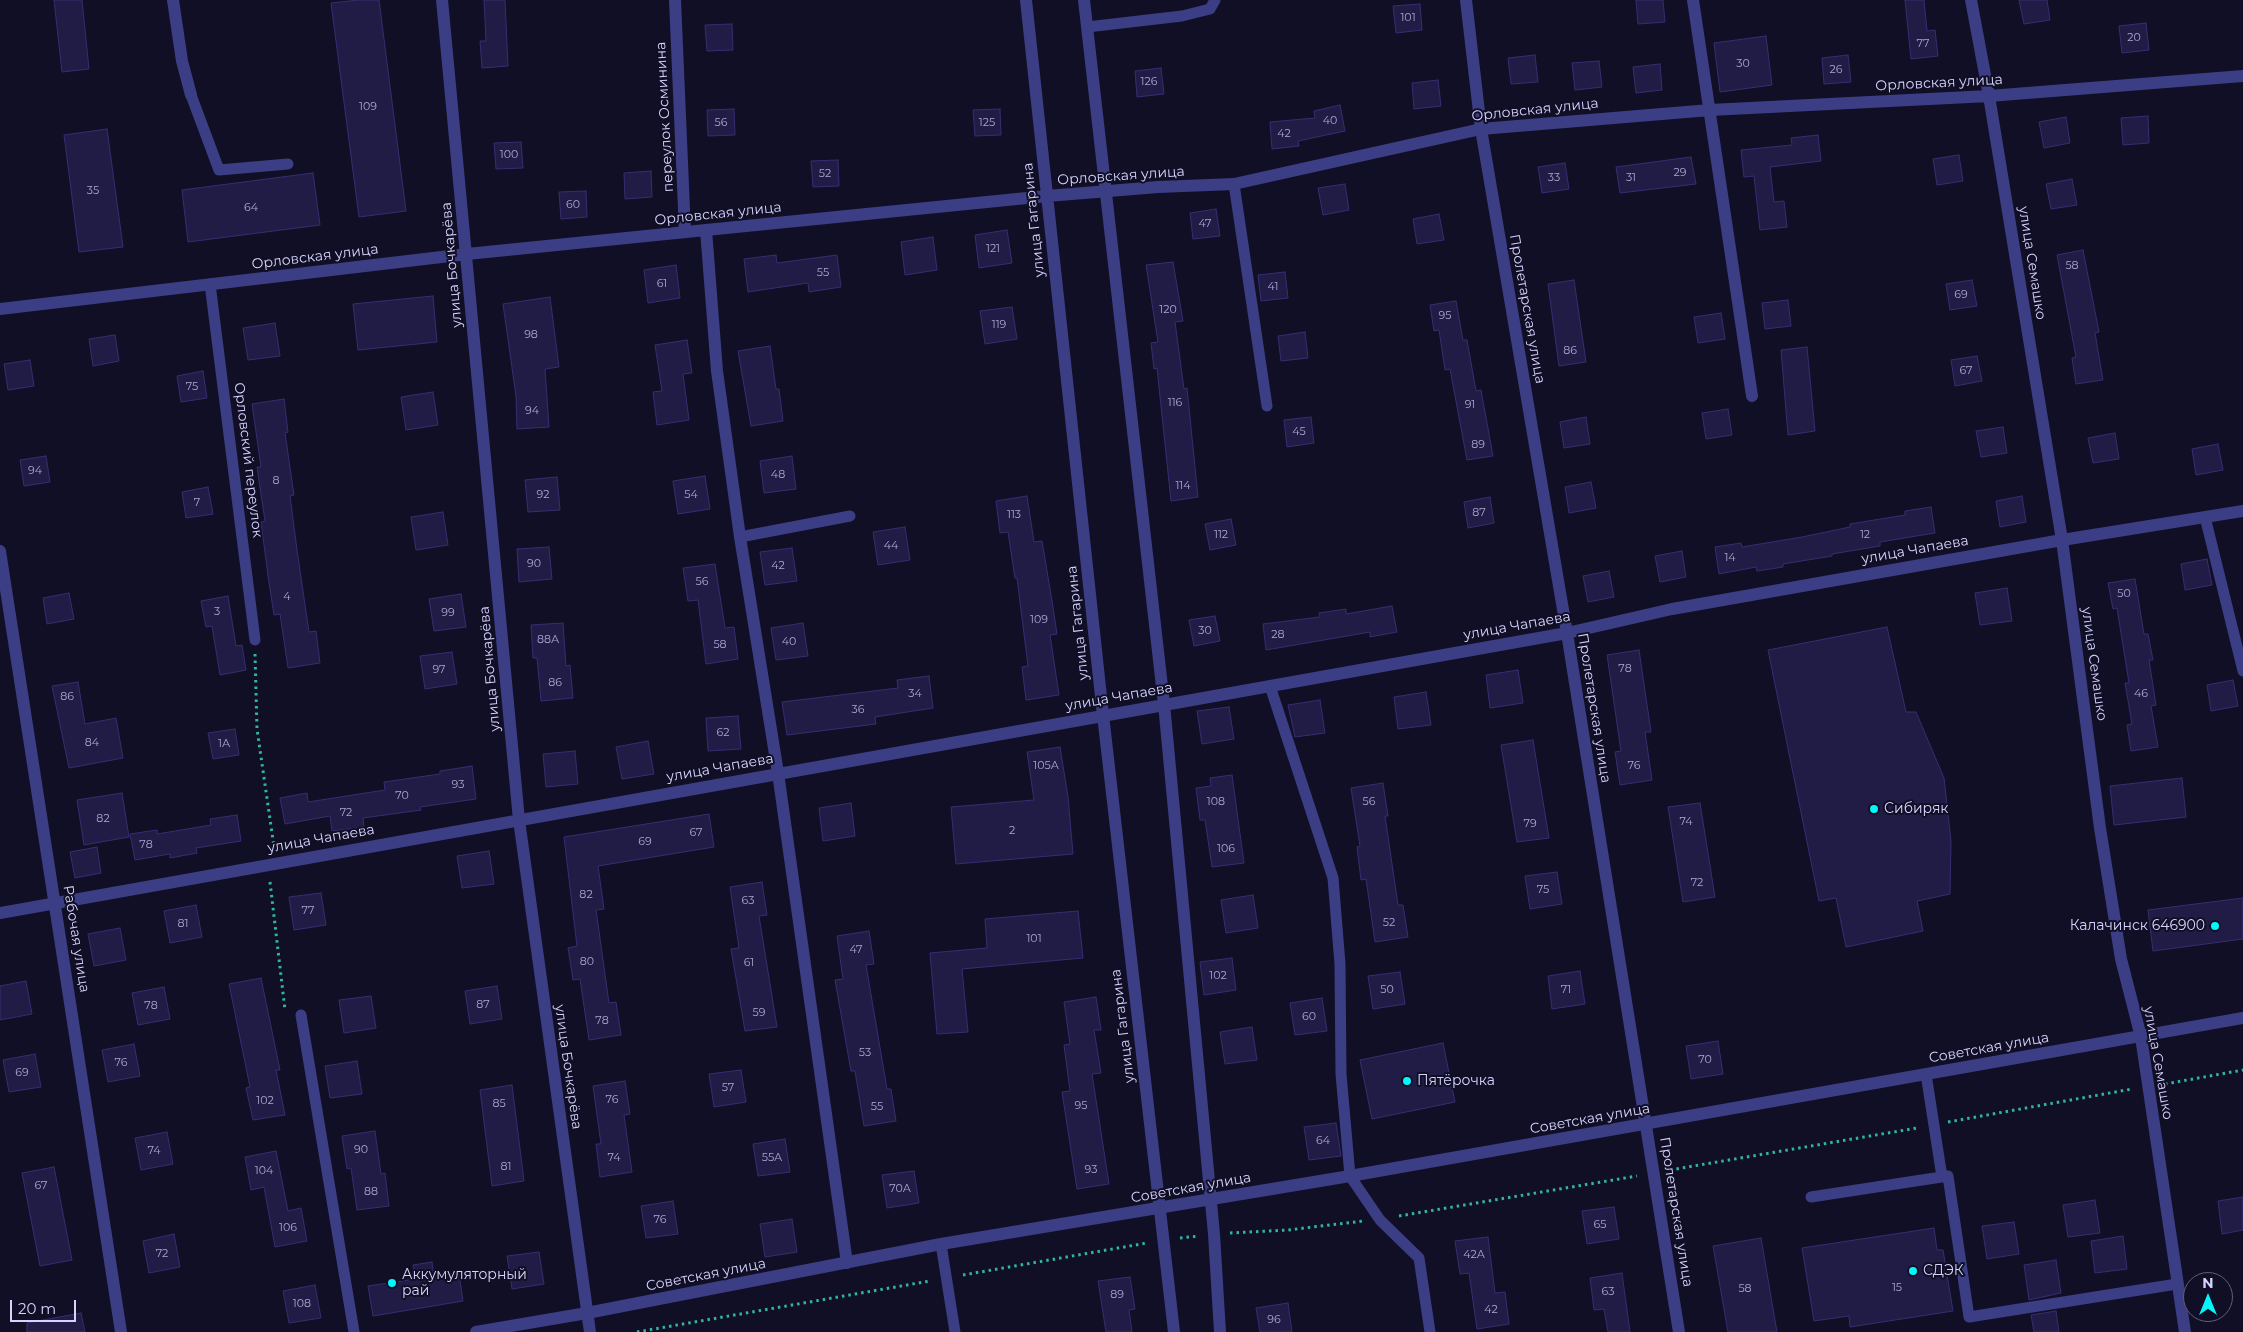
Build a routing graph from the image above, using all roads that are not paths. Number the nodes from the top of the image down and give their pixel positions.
1 (173, 0) edge
2 (442, 0) edge
3 (675, 0) edge
4 (1026, 0) edge
5 (1084, 0) edge
6 (1215, 0) edge
7 (1466, 0) edge
8 (1693, 0) edge
9 (1970, 0) edge
10 (1087, 27) junction
11 (2243, 76) edge
12 (191, 95) joint
13 (1989, 96) junction
14 (1710, 110) junction
15 (1481, 129) junction
16 (288, 164) dead end
17 (1234, 184) junction
18 (1105, 192) junction
19 (1047, 196) junction
20 (706, 230) junction
21 (685, 232) junction
22 (466, 254) junction
23 (210, 284) junction
24 (0, 309) edge
25 (1752, 396) dead end
26 (1267, 406) dead end
27 (2243, 511) edge
28 (850, 516) dead end
29 (2205, 517) junction
30 (740, 537) junction
31 (2062, 540) junction
32 (0, 551) edge
33 (1567, 632) junction
34 (255, 640) road end
35 (2243, 671) edge
36 (1270, 686) junction
37 (1164, 704) junction
38 (1103, 715) junction
39 (778, 773) junction
40 (519, 820) junction
41 (55, 902) junction
42 (0, 913) edge
43 (301, 1015) road end
44 (2243, 1018) edge
45 (2141, 1037) junction
46 (1926, 1074) junction
47 (1647, 1124) junction
48 (1350, 1176) junction
49 (1942, 1177) junction
50 (1811, 1198) dead end
51 (1211, 1200) junction
52 (1159, 1209) junction
53 (941, 1244) junction
54 (847, 1263) junction
55 (2177, 1284) junction
56 (587, 1313) junction
57 (121, 1332) edge
58 (354, 1332) edge
59 (476, 1332) edge
60 (590, 1332) edge
61 (955, 1332) edge
62 (1174, 1332) edge
63 (1220, 1332) edge
64 (1430, 1332) edge
65 (1680, 1332) edge
66 (2185, 1332) edge

1 - 12 street
2 - 22 street, улица Бочкарёва
3 - 21 street, переулок Осминина
4 - 19 street, улица Гагарина
5 - 10 street
6 - 10 lane
7 - 15 street, Пролетарская улица
8 - 14 street
9 - 13 street, улица Семашко
10 - 18 street
11 - 13 street, Орловская улица
12 - 16 lane
13 - 14 street, Орловская улица
13 - 31 street, улица Семашко
14 - 15 street, Орловская улица
14 - 25 street
15 - 17 street, Орловская улица
15 - 33 street, Пролетарская улица
17 - 18 street, Орловская улица
17 - 26 lane
18 - 19 street, Орловская улица
18 - 37 street
19 - 20 street, Орловская улица
19 - 38 street, улица Гагарина
20 - 21 street, Орловская улица
20 - 30 street
21 - 22 street, Орловская улица
22 - 23 street, Орловская улица
22 - 40 street, улица Бочкарёва
23 - 24 street, Орловская улица
23 - 34 lane, Орловский переулок
27 - 29 street, улица Чапаева
28 - 30 lane
29 - 31 street, улица Чапаева
29 - 35 lane
30 - 39 street
31 - 33 street, улица Чапаева
31 - 45 street, улица Семашко
32 - 41 street, Рабочая улица
33 - 36 street, улица Чапаева
33 - 47 street, Пролетарская улица
36 - 37 street, улица Чапаева
36 - 48 lane
37 - 38 street, улица Чапаева
37 - 51 street
38 - 39 street, улица Чапаева
38 - 52 street, улица Гагарина
39 - 40 street, улица Чапаева
39 - 54 street
40 - 41 street, улица Чапаева
40 - 56 street, улица Бочкарёва
41 - 42 street, улица Чапаева
41 - 57 street, Рабочая улица
43 - 58 lane
44 - 45 street, Советская улица
45 - 46 street, Советская улица
45 - 55 street, улица Семашко
46 - 47 street, Советская улица
46 - 49 lane
47 - 48 street, Советская улица
47 - 65 street, Пролетарская улица
48 - 51 street, Советская улица
48 - 64 lane
49 - 50 lane
49 - 55 lane
51 - 52 street, Советская улица
51 - 63 street
52 - 53 street, Советская улица
52 - 62 street, улица Гагарина
53 - 54 street, Советская улица
53 - 61 lane
54 - 56 street, Советская улица
55 - 66 street, улица Семашко
56 - 59 street, Советская улица
56 - 60 street, улица Бочкарёва

